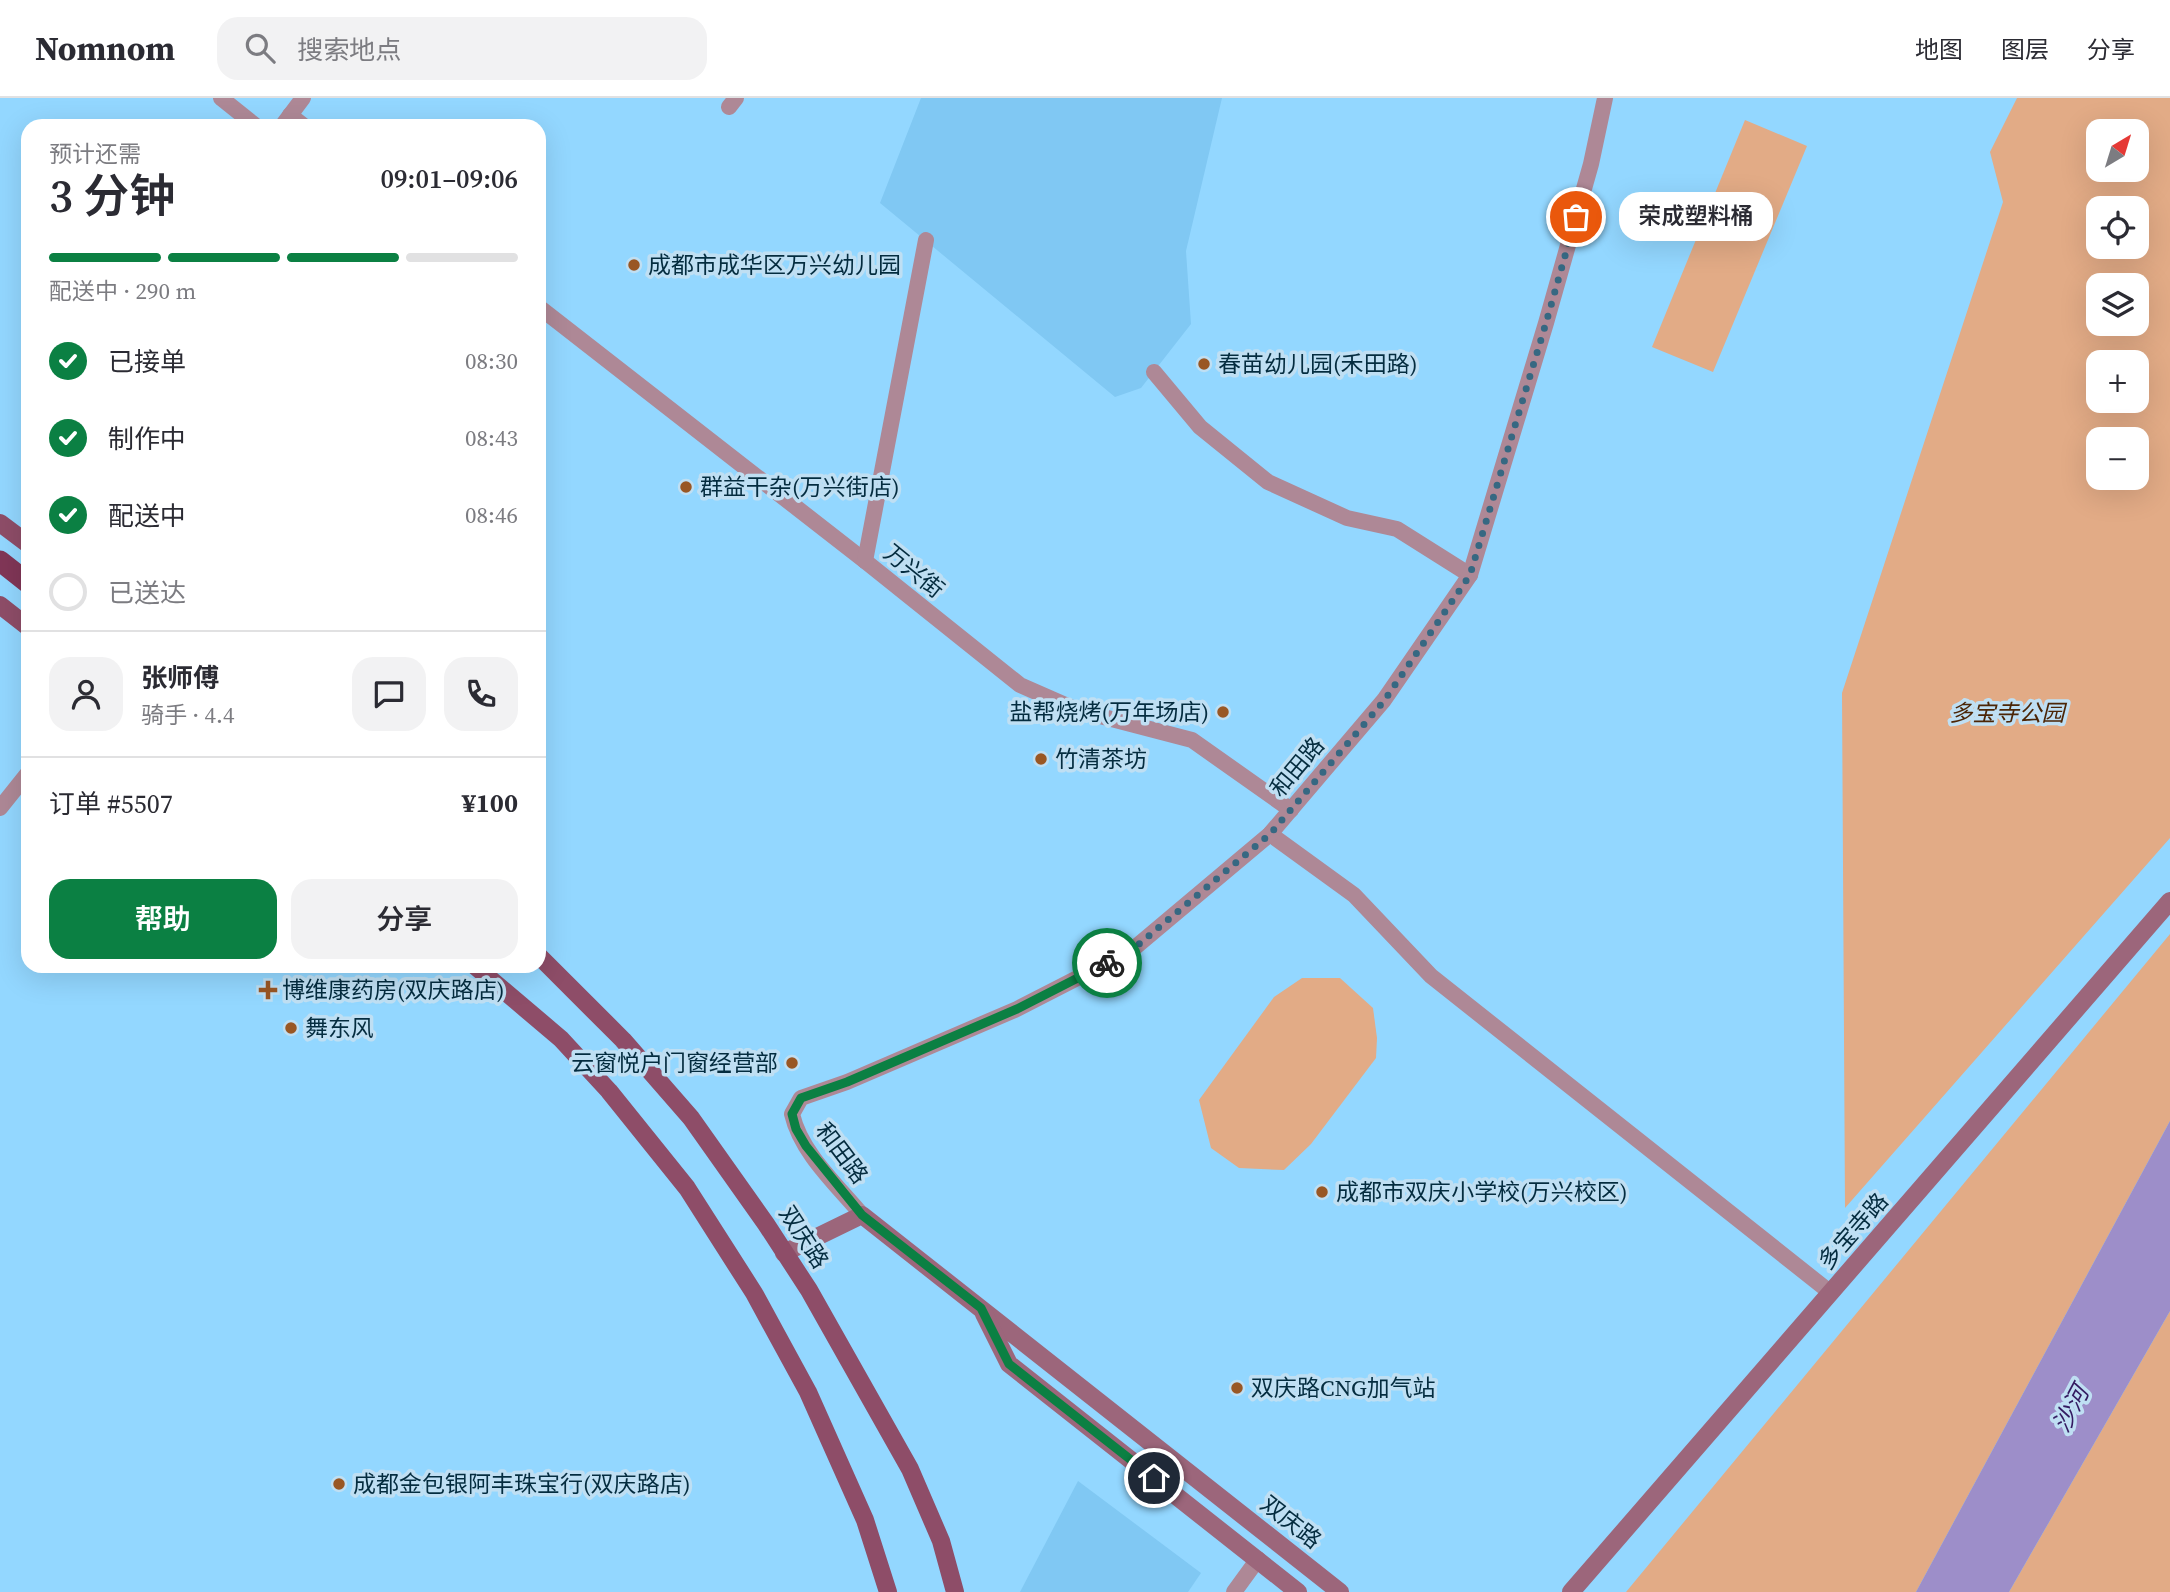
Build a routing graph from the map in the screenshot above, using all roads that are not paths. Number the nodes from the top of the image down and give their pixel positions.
1 (221, 98) edge
2 (303, 98) edge
3 (1605, 98) edge
4 (247, 119) edge
5 (287, 119) edge
6 (926, 240) dead end
7 (546, 312) edge
8 (1154, 372) dead end
9 (0, 523) edge
10 (21, 539) edge
11 (0, 561) edge
12 (865, 561) junction
13 (1470, 575) junction
14 (21, 578) edge
15 (0, 605) edge
16 (21, 622) edge
17 (21, 781) edge
18 (0, 808) edge
19 (1291, 810) junction
20 (1270, 834) junction
21 (2170, 901) edge
22 (546, 963) edge
23 (483, 973) edge
24 (862, 1215) junction
25 (785, 1253) junction
26 (1831, 1293) junction
27 (981, 1308) junction
28 (1258, 1559) junction
29 (888, 1592) edge
30 (955, 1592) edge
31 (1234, 1592) edge
32 (1298, 1592) edge
33 (1340, 1592) edge
34 (1571, 1592) edge

1 - 4 street
2 - 5 street
3 - 13 street, 和田路
6 - 12 street
7 - 12 street, 万兴街
8 - 13 street
9 - 10 main road
11 - 14 highway
12 - 19 street, 万兴街
13 - 19 street, 和田路
15 - 16 main road
17 - 18 street
19 - 20 street, 和田路
20 - 24 street, 和田路
20 - 26 street
21 - 26 street, 多宝寺路
22 - 25 main road, 双庆路
23 - 29 main road
24 - 25 street
24 - 27 street, 双庆路
25 - 30 main road, 双庆路
26 - 34 street, 多宝寺路
27 - 28 street, 双庆路
27 - 33 street, 双庆路
28 - 31 street
28 - 32 street, 双庆路

